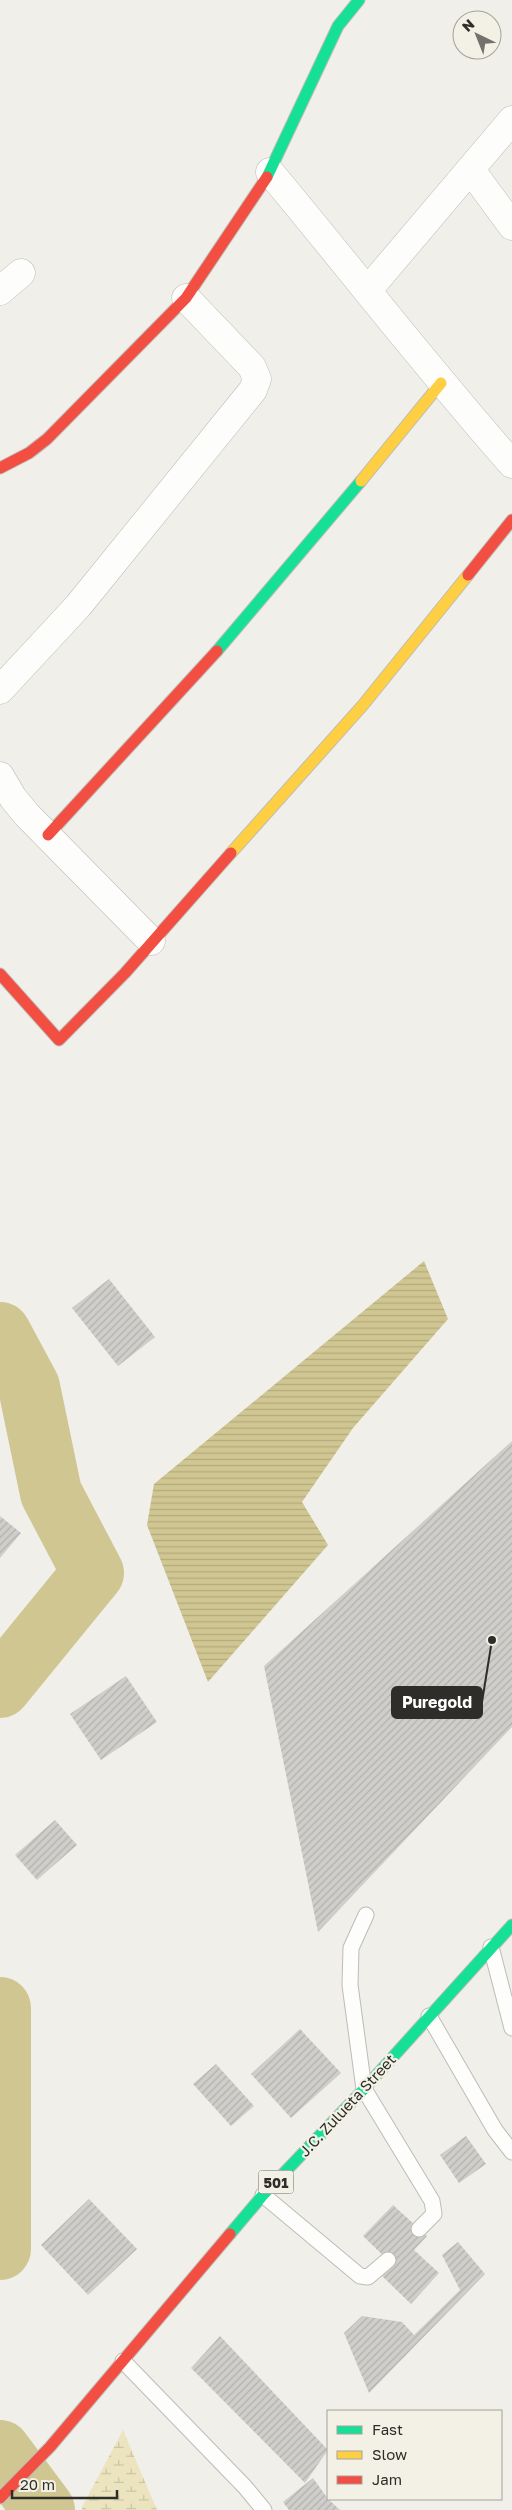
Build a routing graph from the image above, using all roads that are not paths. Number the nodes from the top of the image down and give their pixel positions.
1 (359, 0) edge
2 (512, 120) edge
3 (471, 170) junction
4 (270, 172) junction
5 (512, 226) edge
6 (21, 273) dead end
7 (368, 290) junction
8 (0, 291) edge
9 (186, 298) junction
10 (441, 383) junction
11 (512, 464) edge
12 (0, 468) edge
13 (512, 520) edge
14 (0, 690) edge
15 (0, 776) edge
16 (48, 835) junction
17 (151, 941) junction
18 (0, 974) edge
19 (366, 1915) dead end
20 (512, 1925) edge
21 (491, 1947) junction
22 (429, 2016) junction
23 (512, 2028) edge
24 (364, 2089) junction
25 (512, 2152) edge
26 (263, 2195) junction
27 (419, 2229) dead end
28 (388, 2260) dead end
29 (123, 2361) junction
30 (1, 2497) edge
31 (264, 2510) edge

1 - 4 street
2 - 3 street
3 - 5 street
3 - 7 street
4 - 7 street
4 - 9 street
6 - 8 street
7 - 10 street
9 - 12 street
9 - 14 street
10 - 11 street
10 - 16 street
13 - 17 street
15 - 16 street
16 - 17 street
17 - 18 street
19 - 24 lane
20 - 21 street, J.C. Zulueta Street / 501
21 - 22 street, J.C. Zulueta Street / 501
21 - 23 lane
22 - 24 street, J.C. Zulueta Street / 501
22 - 25 lane
24 - 26 street, J.C. Zulueta Street / 501
24 - 27 lane
26 - 28 lane
26 - 29 street, J.C. Zulueta Street / 501
29 - 30 street, J.C. Zulueta Street / 501
29 - 31 lane

